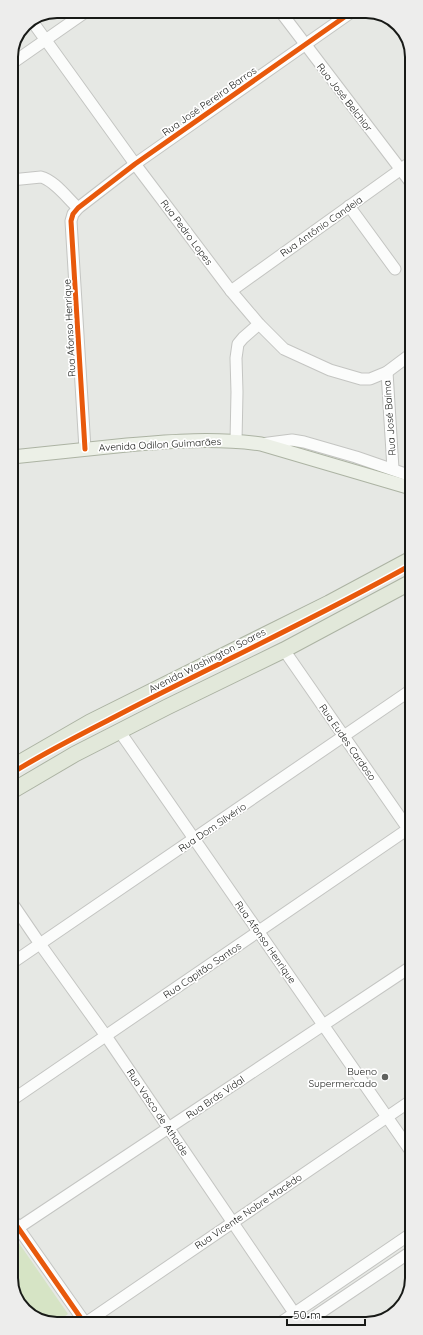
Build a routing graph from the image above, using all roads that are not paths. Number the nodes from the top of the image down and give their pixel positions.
1 (77, 18) edge
2 (285, 18) edge
3 (343, 18) edge
4 (35, 25) edge
5 (45, 40) junction
6 (305, 45) junction
7 (18, 59) edge
8 (135, 164) junction
9 (405, 166) edge
10 (401, 169) junction
11 (405, 175) edge
12 (18, 179) edge
13 (349, 206) junction
14 (78, 208) junction
15 (394, 269) dead end
16 (231, 291) junction
17 (259, 324) junction
18 (405, 358) edge
19 (387, 372) junction
20 (236, 441) junction
21 (261, 444) junction
22 (85, 449) junction
23 (18, 456) edge
24 (393, 469) junction
25 (405, 474) edge
26 (405, 486) edge
27 (405, 562) edge
28 (405, 585) edge
29 (284, 650) junction
30 (405, 694) edge
31 (120, 732) junction
32 (344, 736) junction
33 (18, 764) edge
34 (18, 787) edge
35 (405, 823) edge
36 (405, 833) edge
37 (194, 839) junction
38 (18, 912) edge
39 (258, 932) junction
40 (40, 944) junction
41 (18, 960) edge
42 (405, 971) edge
43 (323, 1026) junction
44 (106, 1036) junction
45 (18, 1096) edge
46 (405, 1105) edge
47 (386, 1117) junction
48 (169, 1128) junction
49 (405, 1143) edge
50 (18, 1221) edge
51 (233, 1221) junction
52 (18, 1227) edge
53 (405, 1238) edge
54 (405, 1256) edge
55 (377, 1257) junction
56 (386, 1268) junction
57 (294, 1314) junction
58 (80, 1317) edge
59 (95, 1317) edge
60 (289, 1317) edge
61 (296, 1317) edge
62 (314, 1317) edge

1 - 5 street
2 - 6 street, Rua José Belchior
3 - 6 street, Rua José Pereira Barros
4 - 5 street, Rua Pedro Lopes
5 - 7 street
5 - 8 street, Rua Pedro Lopes
6 - 8 street, Rua José Pereira Barros
6 - 10 street, Rua José Belchior
8 - 14 street, Rua José Pereira Barros
8 - 16 street, Rua Pedro Lopes
9 - 10 street, Rua Antônio Candeia
10 - 11 street, Rua José Belchior
10 - 13 street, Rua Antônio Candeia
12 - 14 street
13 - 15 street
13 - 16 street, Rua Antônio Candeia
14 - 22 street, Rua Afonso Henrique
16 - 17 street, Rua Pedro Lopes
17 - 19 street, Rua Pedro Lopes
17 - 20 street
18 - 19 street, Rua José Baíma
19 - 24 street, Rua José Baíma
20 - 21 main road, Avenida Odilon Guimarães
20 - 22 main road, Avenida Odilon Guimarães
21 - 24 street, Avenida Odilon Guimarães
21 - 26 main road, Avenida Odilon Guimarães
22 - 23 main road, Avenida Odilon Guimarães
24 - 25 street, Avenida Odilon Guimarães
27 - 33 highway, Avenida Washington Soares
28 - 29 highway
29 - 31 highway
29 - 32 street, Rua Eudes Cardoso
30 - 32 street, Rua Dom Silvério
31 - 34 highway
31 - 37 street, Rua Afonso Henrique
32 - 35 street, Rua Eudes Cardoso
32 - 37 street, Rua Dom Silvério
36 - 39 street, Rua Capitão Santos
37 - 39 street, Rua Afonso Henrique
37 - 40 street, Rua Dom Silvério
38 - 40 street, Rua Vasco de Athaíde
39 - 43 street, Rua Afonso Henrique
39 - 44 street, Rua Capitão Santos
40 - 41 street, Rua Dom Silvério
40 - 44 street, Rua Vasco de Athaíde
42 - 43 street, Rua Brás Vidal
43 - 47 street, Rua Afonso Henrique
43 - 48 street, Rua Brás Vidal
44 - 45 street, Rua Capitão Santos
44 - 48 street, Rua Vasco de Athaíde
46 - 47 street, Rua Vicente Nobre Macêdo
47 - 49 street, Rua Afonso Henrique
47 - 51 street, Rua Vicente Nobre Macêdo
48 - 50 street, Rua Brás Vidal
48 - 51 street, Rua Vasco de Athaíde
51 - 57 street, Rua Vasco de Athaíde
51 - 59 street, Rua Vicente Nobre Macêdo
52 - 58 street
53 - 55 street
54 - 56 street
55 - 56 street
55 - 57 street
56 - 62 street
57 - 60 street
57 - 61 street, Rua Vasco de Athaíde

